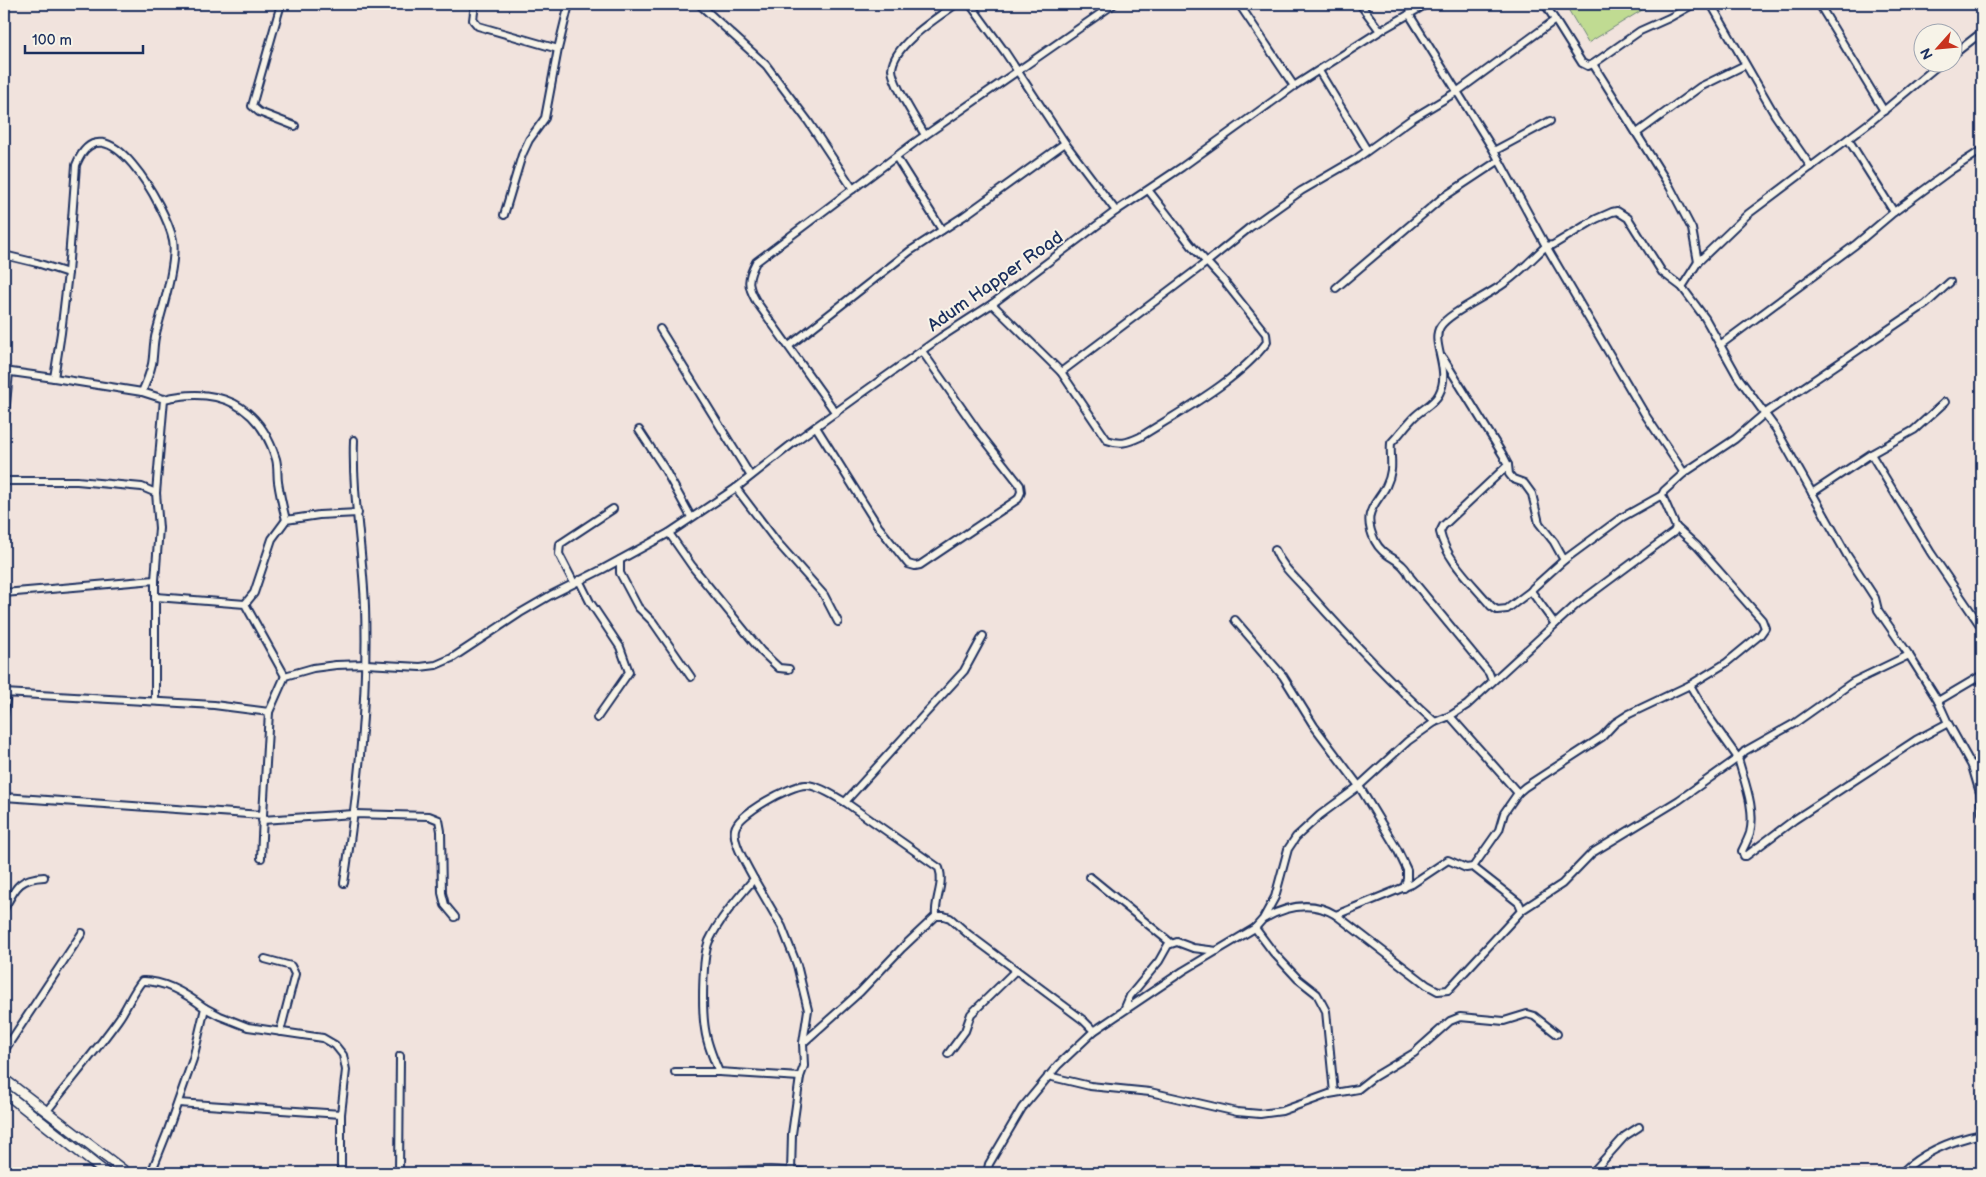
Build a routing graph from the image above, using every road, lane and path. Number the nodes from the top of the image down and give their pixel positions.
1 (280, 4) edge
2 (475, 4) edge
3 (570, 4) edge
4 (700, 4) edge
5 (956, 4) edge
6 (970, 4) edge
7 (1114, 4) edge
8 (1239, 4) edge
9 (1360, 4) edge
10 (1427, 4) edge
11 (1545, 4) edge
12 (1694, 4) edge
13 (1711, 4) edge
14 (1819, 4) edge
15 (1409, 14) junction
16 (1555, 20) junction
17 (1380, 31) junction
18 (1982, 32) edge
19 (1964, 46) edge
20 (558, 49) junction
21 (1593, 64) junction
22 (1745, 65) junction
23 (1017, 70) junction
24 (1319, 71) junction
25 (1930, 72) edge
26 (1294, 86) junction
27 (1458, 91) junction
28 (1884, 111) junction
29 (1550, 121) dead end
30 (295, 126) dead end
31 (1637, 133) junction
32 (925, 135) junction
33 (1848, 139) junction
34 (1065, 143) junction
35 (1367, 150) junction
36 (1982, 150) edge
37 (1494, 151) junction
38 (896, 157) junction
39 (1498, 161) junction
40 (1811, 167) junction
41 (853, 189) junction
42 (1149, 190) junction
43 (1116, 211) junction
44 (1894, 212) junction
45 (504, 215) dead end
46 (942, 230) junction
47 (1546, 246) junction
48 (4, 255) edge
49 (1208, 262) junction
50 (1698, 262) junction
51 (68, 273) junction
52 (1950, 282) dead end
53 (1336, 288) dead end
54 (1682, 288) junction
55 (992, 304) junction
56 (660, 329) dead end
57 (1720, 345) junction
58 (789, 346) junction
59 (922, 351) junction
60 (1442, 356) junction
61 (6, 372) edge
62 (1061, 372) junction
63 (54, 378) junction
64 (142, 392) junction
65 (164, 399) junction
66 (1945, 402) dead end
67 (836, 413) junction
68 (1764, 414) junction
69 (4, 426) edge
70 (816, 427) junction
71 (639, 430) dead end
72 (354, 440) dead end
73 (1871, 454) junction
74 (1508, 465) junction
75 (1684, 473) junction
76 (750, 475) junction
77 (4, 481) edge
78 (736, 488) junction
79 (156, 493) junction
80 (1812, 493) junction
81 (1662, 495) junction
82 (613, 509) dead end
83 (358, 513) junction
84 (691, 517) junction
85 (286, 520) junction
86 (1676, 527) junction
87 (669, 533) junction
88 (1275, 550) dead end
89 (620, 560) junction
90 (1564, 560) junction
91 (155, 580) junction
92 (577, 582) junction
93 (1531, 591) junction
94 (4, 593) edge
95 (156, 597) junction
96 (245, 604) junction
97 (1235, 620) dead end
98 (838, 622) dead end
99 (1556, 624) junction
100 (1982, 628) edge
101 (983, 636) dead end
102 (1909, 655) junction
103 (366, 664) junction
104 (790, 669) dead end
105 (1982, 675) edge
106 (285, 676) junction
107 (691, 677) dead end
108 (1492, 681) junction
109 (1690, 685) junction
110 (5, 693) edge
111 (155, 701) junction
112 (1938, 701) junction
113 (269, 712) junction
114 (4, 715) edge
115 (1450, 716) junction
116 (597, 718) dead end
117 (1435, 722) junction
118 (1948, 723) junction
119 (1738, 758) junction
120 (1982, 760) edge
121 (1972, 766) junction
122 (1359, 786) junction
123 (1518, 793) junction
124 (4, 797) edge
125 (845, 802) junction
126 (354, 814) junction
127 (1982, 814) edge
128 (262, 818) junction
129 (262, 858) dead end
130 (1474, 868) junction
131 (44, 877) dead end
132 (1090, 877) dead end
133 (754, 879) junction
134 (344, 883) dead end
135 (1404, 888) junction
136 (4, 910) edge
137 (1522, 910) junction
138 (1336, 914) junction
139 (455, 916) dead end
140 (936, 916) junction
141 (1263, 919) junction
142 (1255, 928) junction
143 (82, 932) dead end
144 (1171, 943) junction
145 (1217, 952) junction
146 (265, 959) dead end
147 (1016, 970) junction
148 (205, 1008) junction
149 (1123, 1011) junction
150 (1094, 1031) junction
151 (280, 1032) junction
152 (1558, 1034) dead end
153 (803, 1043) junction
154 (4, 1051) edge
155 (948, 1054) dead end
156 (400, 1056) dead end
157 (675, 1072) dead end
158 (719, 1072) junction
159 (1048, 1076) junction
160 (800, 1077) junction
161 (4, 1079) edge
162 (4, 1092) edge
163 (1334, 1093) junction
164 (178, 1103) junction
165 (46, 1112) junction
166 (342, 1114) junction
167 (1639, 1127) dead end
168 (1982, 1134) edge
169 (791, 1172) edge
170 (106, 1173) edge
171 (126, 1173) edge
172 (151, 1173) edge
173 (341, 1173) edge
174 (399, 1173) edge
175 (683, 1173) edge
176 (802, 1173) edge
177 (987, 1173) edge
178 (1592, 1173) edge
179 (1901, 1173) edge

1 - 30 street
2 - 20 street
3 - 20 street
4 - 41 street
5 - 32 street
6 - 23 street
7 - 23 street
8 - 26 street
9 - 17 street
10 - 15 street, Adum Happer Road
11 - 16 street
12 - 21 street
13 - 22 street
14 - 28 street
15 - 17 street, Adum Happer Road
15 - 27 street
16 - 21 street
16 - 27 street
17 - 24 street, Adum Happer Road
18 - 19 street
20 - 45 street
21 - 31 street
22 - 31 street
22 - 40 street
23 - 32 street
23 - 34 street
24 - 26 street, Adum Happer Road
24 - 35 street
25 - 28 street
26 - 42 street, Adum Happer Road
27 - 35 street
27 - 37 street
28 - 33 street
29 - 37 street
31 - 50 street
32 - 38 street
33 - 40 street
33 - 44 street
34 - 43 street
34 - 46 street
35 - 49 street
36 - 44 street
37 - 39 street
38 - 41 street
38 - 46 street
39 - 47 street
39 - 53 street
40 - 50 street
41 - 58 street
42 - 43 street, Adum Happer Road
42 - 49 street
43 - 55 street, Adum Happer Road
44 - 57 street
46 - 58 street
47 - 54 street
47 - 60 street
47 - 75 street
48 - 51 street
49 - 62 street
49 - 62 street
50 - 54 street
51 - 63 street
51 - 64 street
52 - 68 street
54 - 57 street
55 - 59 street, Adum Happer Road
55 - 62 street
56 - 76 street
57 - 68 street
58 - 67 street
59 - 67 street, Adum Happer Road
59 - 70 street
60 - 74 street
60 - 108 street
61 - 63 street
61 - 69 street
63 - 64 street
64 - 65 street
65 - 79 street
65 - 85 street
66 - 73 street
67 - 70 street, Adum Happer Road
68 - 75 street
68 - 80 street
70 - 76 street, Adum Happer Road
71 - 84 street
72 - 83 street
73 - 80 street
73 - 100 street
74 - 90 street
74 - 93 street
75 - 81 street
76 - 78 street, Adum Happer Road
77 - 79 street
78 - 84 street, Adum Happer Road
78 - 98 street
79 - 91 street
80 - 102 street
81 - 86 street
81 - 90 street
82 - 92 street
83 - 85 street
83 - 103 street
84 - 87 street, Adum Happer Road
85 - 96 street
86 - 99 street
86 - 109 street
87 - 89 street, Adum Happer Road
87 - 104 street
88 - 117 street
89 - 92 street, Adum Happer Road
89 - 107 street
90 - 93 street
91 - 94 street
91 - 95 street
92 - 103 street, Adum Happer Road
92 - 116 street
93 - 99 street
95 - 96 street
95 - 111 street
96 - 106 street
97 - 122 street
99 - 108 street
101 - 125 street
102 - 112 street
102 - 119 street
103 - 106 street, Adum Happer Road
103 - 126 street
105 - 112 street
106 - 113 street
108 - 115 street
109 - 119 street
109 - 123 street
110 - 111 street
110 - 114 street
111 - 113 street
112 - 118 street
113 - 128 street
115 - 117 street
115 - 123 street
117 - 122 street
118 - 119 street
118 - 121 street
119 - 137 street
120 - 121 street
121 - 127 street
122 - 135 street
122 - 141 street
123 - 130 street
124 - 128 street
125 - 133 street
125 - 140 street
126 - 128 street
126 - 134 street
126 - 139 street
128 - 129 street
130 - 135 street
130 - 137 street
131 - 136 street
132 - 144 street
133 - 153 street
133 - 158 street
135 - 138 street
137 - 138 street
138 - 141 street
140 - 147 street
140 - 153 street
141 - 142 street
142 - 145 street
142 - 163 street
143 - 154 street
144 - 145 street
144 - 149 street
145 - 149 street
146 - 151 street
147 - 150 street
147 - 155 street
148 - 151 street
148 - 164 street
148 - 165 street
149 - 150 street
150 - 159 street
151 - 166 street
152 - 163 street
153 - 160 street
156 - 174 street
157 - 158 street
158 - 160 street
159 - 163 street
159 - 177 street
160 - 169 street
161 - 165 street
162 - 170 street
164 - 166 street
164 - 172 street
165 - 171 street
166 - 173 street
167 - 178 street
168 - 179 street
169 - 175 street
169 - 176 street

